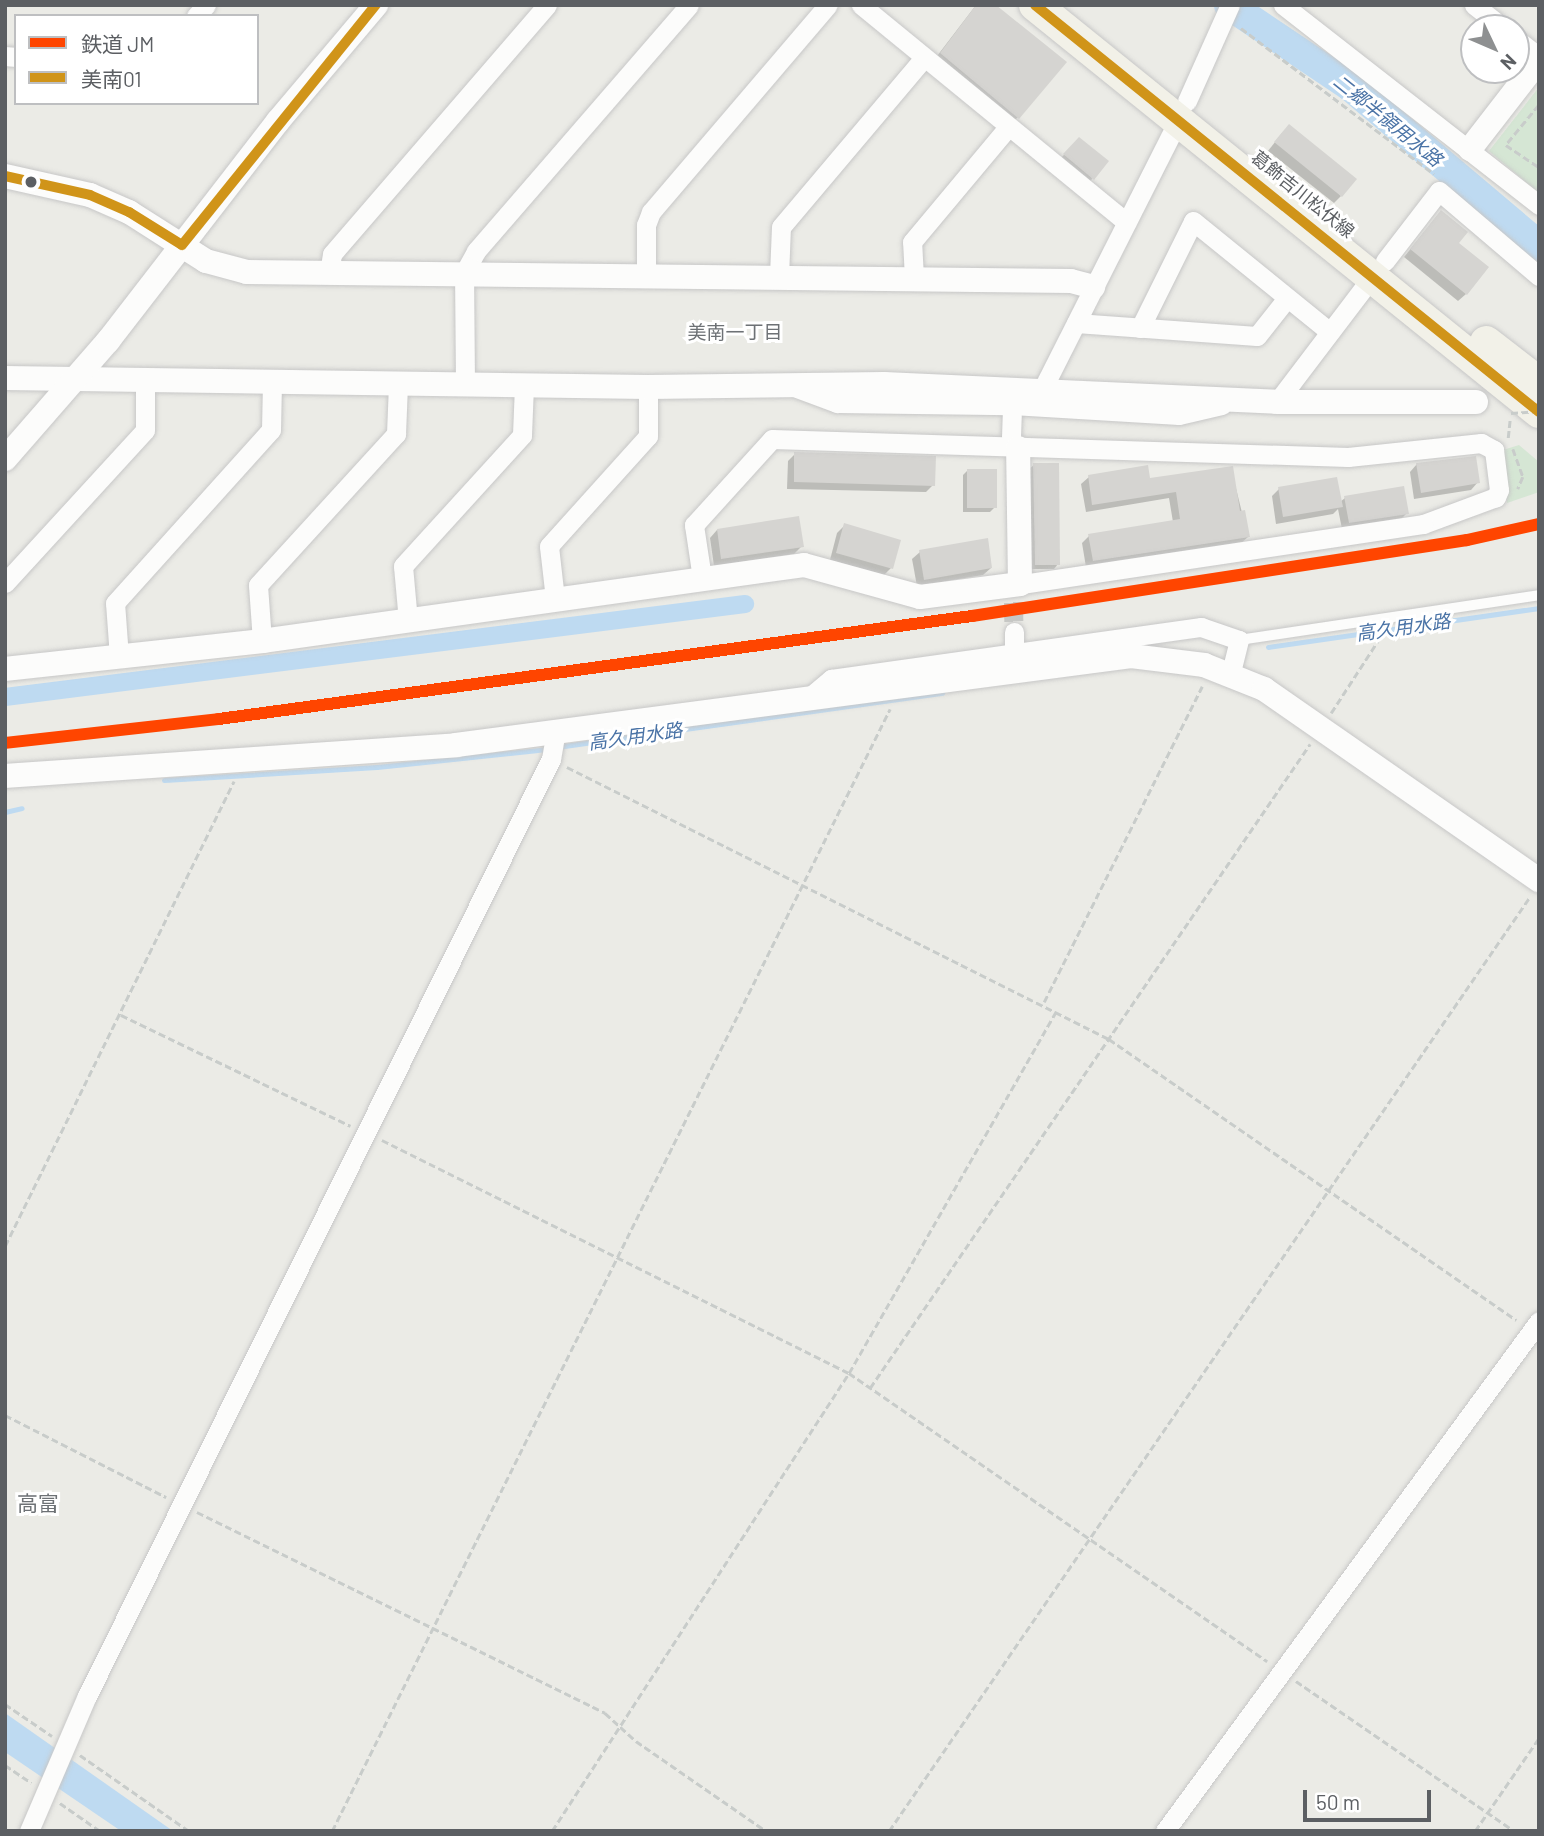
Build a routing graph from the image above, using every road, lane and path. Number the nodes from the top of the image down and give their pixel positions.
1 (376, 5) edge
2 (547, 5) edge
3 (689, 5) edge
4 (828, 5) edge
5 (861, 5) edge
6 (1035, 5) edge
7 (1068, 5) edge
8 (1283, 5) edge
9 (1228, 11) edge
10 (924, 58) junction
11 (1539, 58) edge
12 (1539, 105) edge
13 (1182, 111) junction
14 (1009, 127) junction
15 (1470, 149) junction
16 (1539, 167) edge
17 (5, 176) edge
18 (1439, 178) dead end
19 (1539, 205) edge
20 (1126, 222) junction
21 (182, 246) junction
22 (1378, 269) junction
23 (329, 273) junction
24 (464, 273) junction
25 (646, 275) junction
26 (779, 276) junction
27 (1539, 276) edge
28 (914, 278) junction
29 (1093, 287) junction
30 (1287, 298) junction
31 (1076, 323) junction
32 (1140, 328) junction
33 (1330, 332) junction
34 (5, 378) edge
35 (78, 378) junction
36 (145, 381) junction
37 (272, 383) junction
38 (783, 383) junction
39 (1539, 383) edge
40 (398, 384) junction
41 (464, 384) junction
42 (524, 385) junction
43 (649, 387) junction
44 (1042, 390) junction
45 (1247, 400) junction
46 (1276, 401) junction
47 (1476, 402) dead end
48 (1012, 405) junction
49 (1539, 411) edge
50 (1509, 431) dead end
51 (1014, 443) junction
52 (5, 459) edge
53 (702, 578) junction
54 (5, 583) edge
55 (1020, 584) junction
56 (1539, 595) edge
57 (555, 600) junction
58 (1395, 616) junction
59 (408, 621) junction
60 (1014, 632) tunnel mouth
61 (1239, 640) junction
62 (262, 641) junction
63 (1014, 652) junction
64 (119, 657) junction
65 (5, 669) edge
66 (1231, 673) junction
67 (1205, 679) dead end
68 (806, 701) junction
69 (890, 708) dead end
70 (1321, 729) junction
71 (554, 748) junction
72 (94, 771) junction
73 (5, 776) edge
74 (232, 786) dead end
75 (5, 792) edge
76 (801, 884) junction
77 (1535, 887) edge
78 (1044, 1003) junction
79 (1057, 1010) junction
80 (121, 1015) junction
81 (1109, 1039) junction
82 (366, 1132) junction
83 (1328, 1192) junction
84 (5, 1246) edge
85 (616, 1257) junction
86 (1535, 1326) edge
87 (849, 1373) junction
88 (870, 1388) junction
89 (5, 1415) edge
90 (183, 1506) junction
91 (1090, 1540) junction
92 (432, 1628) junction
93 (1284, 1672) junction
94 (5, 1704) edge
95 (621, 1727) junction
96 (1539, 1738) edge
97 (65, 1744) junction
98 (5, 1765) edge
99 (44, 1792) junction
100 (1487, 1812) junction
101 (29, 1831) edge
102 (100, 1831) edge
103 (189, 1831) edge
104 (332, 1831) edge
105 (552, 1831) edge
106 (766, 1831) edge
107 (890, 1831) edge
108 (1165, 1831) edge
109 (1475, 1831) edge
110 (1514, 1831) edge

1 - 21 street
2 - 23 street
3 - 24 street
4 - 25 street
5 - 10 street
6 - 13 main road, 葛飾吉川松伏線
7 - 13 main road, 葛飾吉川松伏線
8 - 15 street
9 - 13 street
9 - 18 path
10 - 14 street
10 - 26 street
11 - 15 street
12 - 16 path
13 - 20 street
13 - 22 main road, 葛飾吉川松伏線
14 - 20 street
14 - 28 street
15 - 19 street
17 - 21 street
20 - 29 street
21 - 23 street
21 - 35 street
22 - 27 street
22 - 33 street
22 - 39 main road, 葛飾吉川松伏線
22 - 49 main road, 葛飾吉川松伏線
23 - 24 street
24 - 25 street
24 - 41 street
25 - 26 street
26 - 28 street
28 - 29 street
29 - 31 street
30 - 32 street
30 - 32 street
30 - 33 street
31 - 32 street
31 - 44 street
33 - 46 street
34 - 35 street
35 - 36 street
35 - 52 street
36 - 37 street
36 - 54 street
37 - 40 street
37 - 64 street
38 - 43 street
38 - 44 street
38 - 48 street
40 - 41 street
40 - 62 street
41 - 42 street
42 - 43 street
42 - 59 street
43 - 57 street
44 - 45 street
45 - 46 street
45 - 48 street
46 - 47 street
48 - 51 street
49 - 50 path, bridge
51 - 53 street
51 - 55 street
51 - 55 street
53 - 55 street
53 - 57 street
56 - 58 lane
57 - 59 street
58 - 61 lane
58 - 70 path
59 - 62 street
60 - 63 street
61 - 63 street
61 - 66 street
62 - 64 street
63 - 68 street
64 - 65 street
66 - 68 street
66 - 70 street
67 - 78 path
68 - 71 street
69 - 76 path
70 - 77 street
70 - 81 path
71 - 72 street
71 - 76 path
71 - 82 street
72 - 73 street
72 - 75 street
74 - 80 path
76 - 78 path
76 - 85 path
77 - 83 path
78 - 79 path
79 - 81 path
79 - 87 path
80 - 82 path
80 - 84 path
81 - 83 path
81 - 88 path
82 - 85 path
82 - 90 street
83 - 86 path
83 - 91 path
85 - 87 path
85 - 92 path
86 - 93 street
87 - 88 path
87 - 95 path
88 - 91 path
89 - 90 path
90 - 92 path
90 - 97 street
91 - 93 path
91 - 107 path
92 - 95 path
92 - 104 path
93 - 100 path
93 - 108 street
94 - 97 path
95 - 105 path
95 - 106 path
96 - 100 path
97 - 99 street
97 - 103 path
98 - 99 path
99 - 101 street
99 - 102 path
100 - 109 path
100 - 110 path

